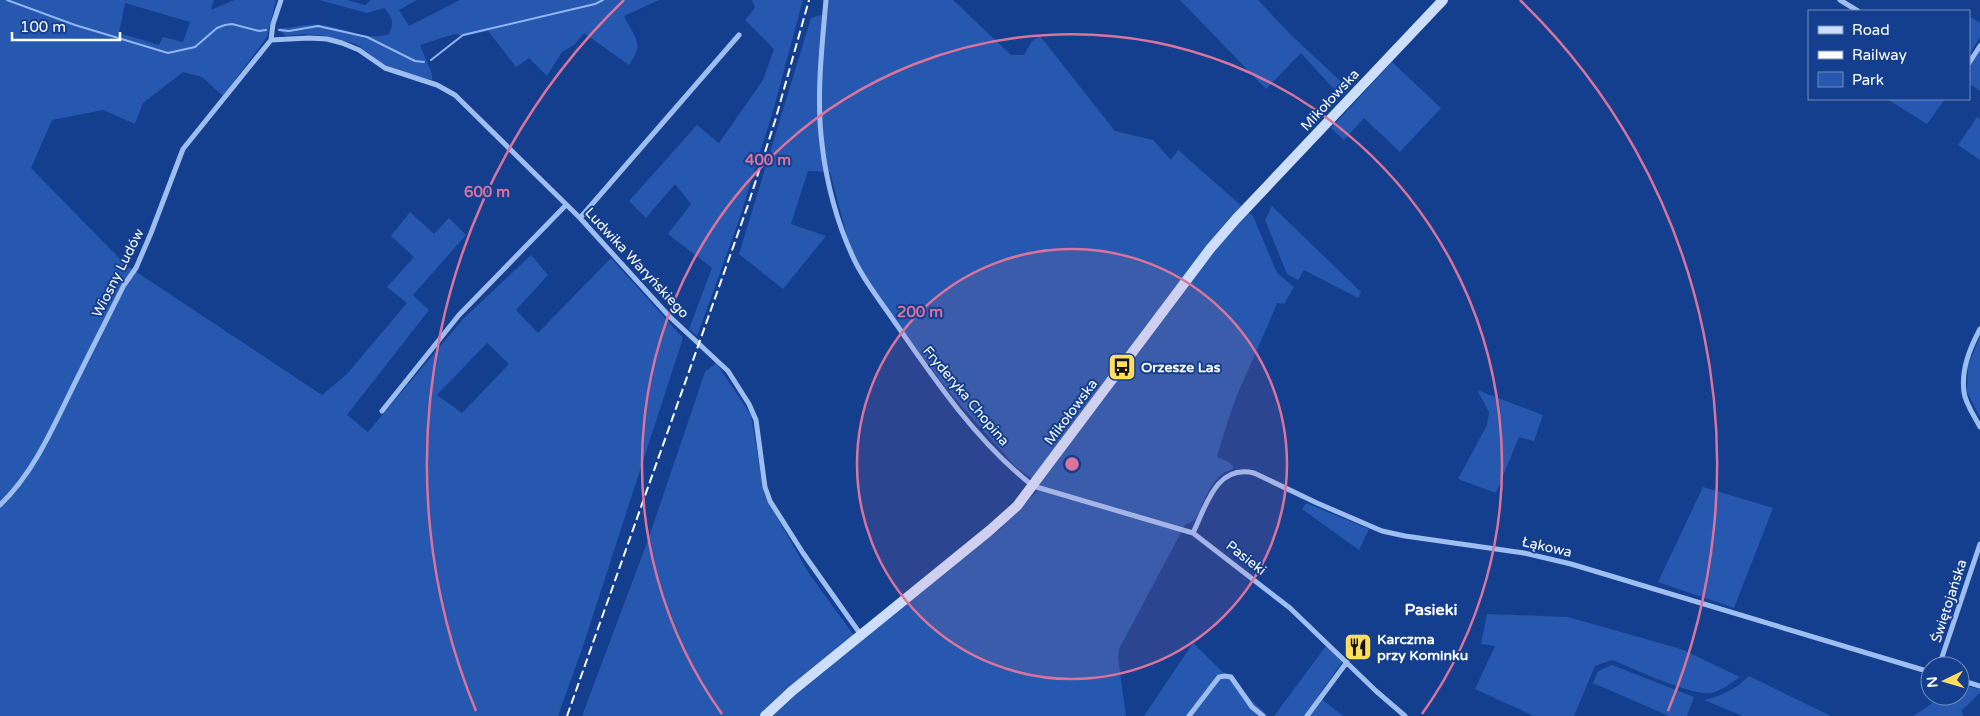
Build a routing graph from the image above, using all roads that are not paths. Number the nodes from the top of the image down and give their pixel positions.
1 (281, 0) edge
2 (826, 0) edge
3 (1443, 0) edge
4 (1840, 0) edge
5 (1856, 10) edge
6 (739, 34) dead end
7 (271, 40) junction
8 (1980, 46) edge
9 (1970, 61) edge
10 (566, 205) junction
11 (580, 218) junction
12 (1980, 328) edge
13 (382, 411) dead end
14 (1980, 427) edge
15 (1033, 486) junction
16 (0, 505) edge
17 (1193, 533) junction
18 (1980, 544) edge
19 (861, 636) junction
20 (1942, 656) edge
21 (1348, 662) junction
22 (1920, 669) edge
23 (764, 716) edge
24 (1189, 716) edge
25 (1263, 716) edge
26 (1307, 716) edge
27 (1405, 716) edge

1 - 7 street, Wiosny Ludów
2 - 15 street, Fryderyka Chopina
3 - 15 main road, Mikołowska
4 - 5 street
6 - 11 street
7 - 10 street, Ludwika Waryńskiego
7 - 16 street, Wiosny Ludów
8 - 9 street
10 - 11 street, Ludwika Waryńskiego
10 - 13 street
11 - 19 street, Ludwika Waryńskiego
12 - 14 street
15 - 17 street, Pasieki
15 - 19 main road, Mikołowska
17 - 21 street, Pasieki
17 - 22 street, Łąkowa
18 - 20 street, Świętojańska
19 - 23 main road, Mikołowska
21 - 26 street
21 - 27 street, Pasieki
24 - 25 street

